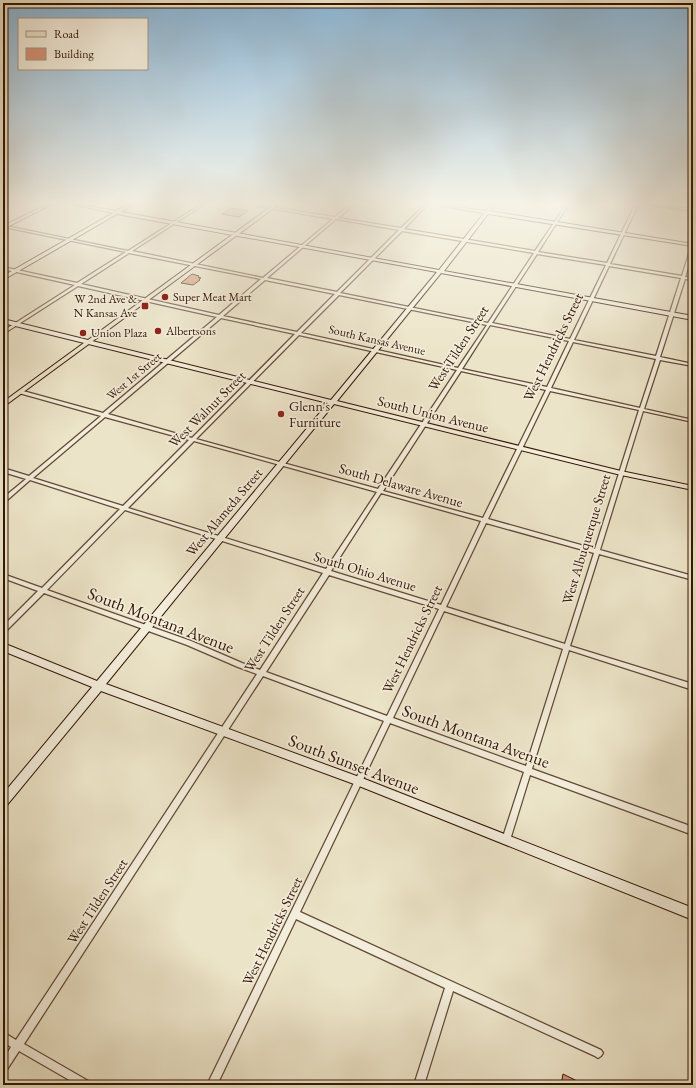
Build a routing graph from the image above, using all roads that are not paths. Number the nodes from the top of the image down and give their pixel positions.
1 (41, 256) edge
2 (122, 256) edge
3 (153, 256) edge
4 (206, 256) edge
5 (290, 256) edge
6 (355, 256) edge
7 (375, 256) edge
8 (454, 256) edge
9 (533, 256) edge
10 (557, 256) edge
11 (612, 256) edge
12 (690, 256) edge
13 (372, 259) junction
14 (194, 264) junction
15 (608, 265) junction
16 (3, 268) edge
17 (15, 271) junction
18 (441, 272) junction
19 (3, 278) edge
20 (264, 278) junction
21 (683, 278) junction
22 (693, 279) edge
23 (78, 284) junction
24 (514, 285) junction
25 (337, 293) junction
26 (591, 299) junction
27 (147, 300) junction
28 (410, 308) junction
29 (672, 315) junction
30 (220, 316) junction
31 (693, 318) edge
32 (3, 321) edge
33 (16, 324) junction
34 (489, 324) junction
35 (3, 333) edge
36 (298, 333) junction
37 (571, 340) junction
38 (90, 342) junction
39 (376, 350) junction
40 (658, 358) junction
41 (167, 361) junction
42 (693, 365) edge
43 (460, 369) junction
44 (250, 381) junction
45 (548, 389) junction
46 (21, 392) junction
47 (333, 402) junction
48 (3, 405) edge
49 (642, 410) junction
50 (103, 415) junction
51 (693, 421) edge
52 (424, 424) junction
53 (192, 440) junction
54 (519, 447) junction
55 (282, 464) junction
56 (3, 470) edge
57 (621, 473) junction
58 (30, 478) junction
59 (693, 488) edge
60 (380, 492) junction
61 (3, 501) edge
62 (124, 508) junction
63 (484, 520) junction
64 (221, 538) junction
65 (597, 552) junction
66 (327, 572) junction
67 (3, 576) edge
68 (693, 578) edge
69 (43, 590) junction
70 (442, 608) junction
71 (147, 628) junction
72 (3, 630) edge
73 (3, 647) edge
74 (567, 648) junction
75 (261, 673) junction
76 (99, 686) junction
77 (693, 687) edge
78 (388, 719) junction
79 (223, 732) junction
80 (528, 770) junction
81 (358, 781) junction
82 (3, 802) edge
83 (693, 831) edge
84 (506, 840) junction
85 (294, 914) junction
86 (693, 914) edge
87 (450, 986) junction
88 (3, 1037) edge
89 (18, 1046) junction
90 (598, 1053) dead end
91 (3, 1068) edge
92 (87, 1085) edge
93 (212, 1085) edge
94 (419, 1085) edge

1 - 17 street
2 - 23 street
3 - 14 street
4 - 14 main road
5 - 20 street, West 1st Street
6 - 13 street
7 - 13 street, West Walnut Street
8 - 18 street, West Alameda Street
9 - 24 street, West Tilden Street
10 - 15 street
11 - 15 street, West Hendricks Street
12 - 21 street, West Albuquerque Street
13 - 18 street
13 - 25 street, West Walnut Street
14 - 20 street
14 - 27 main road
15 - 21 street
15 - 26 street, West Hendricks Street
16 - 17 street, South Kansas Avenue
17 - 19 street
17 - 23 street, South Kansas Avenue
18 - 24 street
18 - 28 street, West Alameda Street
20 - 25 street
20 - 30 street, West 1st Street
21 - 22 street
21 - 29 street, West Albuquerque Street
23 - 27 street, South Kansas Avenue
23 - 33 street
24 - 26 street
24 - 34 street, West Tilden Street
25 - 28 street
25 - 36 street, West Walnut Street
26 - 29 street
26 - 37 street, West Hendricks Street
27 - 30 street, South Kansas Avenue
27 - 38 main road
28 - 34 street
28 - 39 street, West Alameda Street
29 - 31 street
29 - 40 street, West Albuquerque Street
30 - 36 street, South Kansas Avenue
30 - 41 street, West 1st Street
32 - 33 street, South Union Avenue
33 - 35 street
33 - 38 street, South Union Avenue
34 - 37 street
34 - 43 street, West Tilden Street
36 - 39 street, South Kansas Avenue
36 - 44 street, West Walnut Street
37 - 40 street
37 - 45 street, West Hendricks Street
38 - 41 street, South Union Avenue
38 - 46 main road
39 - 43 street, South Kansas Avenue
39 - 47 street, West Alameda Street
40 - 42 street
40 - 49 street, West Albuquerque Street
41 - 44 street, South Union Avenue
41 - 50 street, West 1st Street
43 - 45 street, South Kansas Avenue
43 - 52 street, West Tilden Street
44 - 47 street, South Union Avenue
44 - 53 street, West Walnut Street
45 - 49 street, South Kansas Avenue
45 - 54 street, West Hendricks Street
46 - 48 main road
46 - 50 street, South Delaware Avenue
47 - 52 street, South Union Avenue
47 - 55 street, West Alameda Street
49 - 51 street, South Kansas Avenue
49 - 57 street, West Albuquerque Street
50 - 53 street, South Delaware Avenue
50 - 58 street, West 1st Street
52 - 54 street, South Union Avenue
52 - 60 street, West Tilden Street
53 - 55 street, South Delaware Avenue
53 - 62 street, West Walnut Street
54 - 57 street, South Union Avenue
54 - 63 street, West Hendricks Street
55 - 60 street, South Delaware Avenue
55 - 64 street, West Alameda Street
56 - 58 street, South Ohio Avenue
57 - 59 street, South Union Avenue
57 - 65 street, West Albuquerque Street
58 - 61 street, West 1st Street
58 - 62 street, South Ohio Avenue
60 - 63 street, South Delaware Avenue
60 - 66 street, West Tilden Street
62 - 64 street, South Ohio Avenue
62 - 69 street, West Walnut Street
63 - 65 street, South Delaware Avenue
63 - 70 street, West Hendricks Street
64 - 66 street, South Ohio Avenue
64 - 71 street, West Alameda Street
65 - 68 street, South Delaware Avenue
65 - 74 street, West Albuquerque Street
66 - 70 street, South Ohio Avenue
66 - 75 street, West Tilden Street
67 - 69 street, South Montana Avenue
69 - 71 street, South Montana Avenue
69 - 72 street, West Walnut Street
70 - 74 street, South Ohio Avenue
70 - 78 street, West Hendricks Street
71 - 75 street, South Montana Avenue
71 - 76 street, West Alameda Street
73 - 76 street, South Sunset Avenue
74 - 77 street, South Ohio Avenue
74 - 80 street, West Albuquerque Street
75 - 78 street, South Montana Avenue
75 - 79 street, West Tilden Street
76 - 79 street, South Sunset Avenue
76 - 82 street, West Alameda Street
78 - 80 street, South Montana Avenue
78 - 81 street, West Hendricks Street
79 - 81 street, South Sunset Avenue
79 - 89 street, West Tilden Street
80 - 83 street, South Montana Avenue
80 - 84 street, West Albuquerque Street
81 - 84 street, South Sunset Avenue
81 - 85 street, West Hendricks Street
84 - 86 street, South Sunset Avenue
85 - 87 street
85 - 93 street, West Hendricks Street
87 - 90 street
87 - 94 street
88 - 89 street
89 - 91 street, West Tilden Street
89 - 92 street

